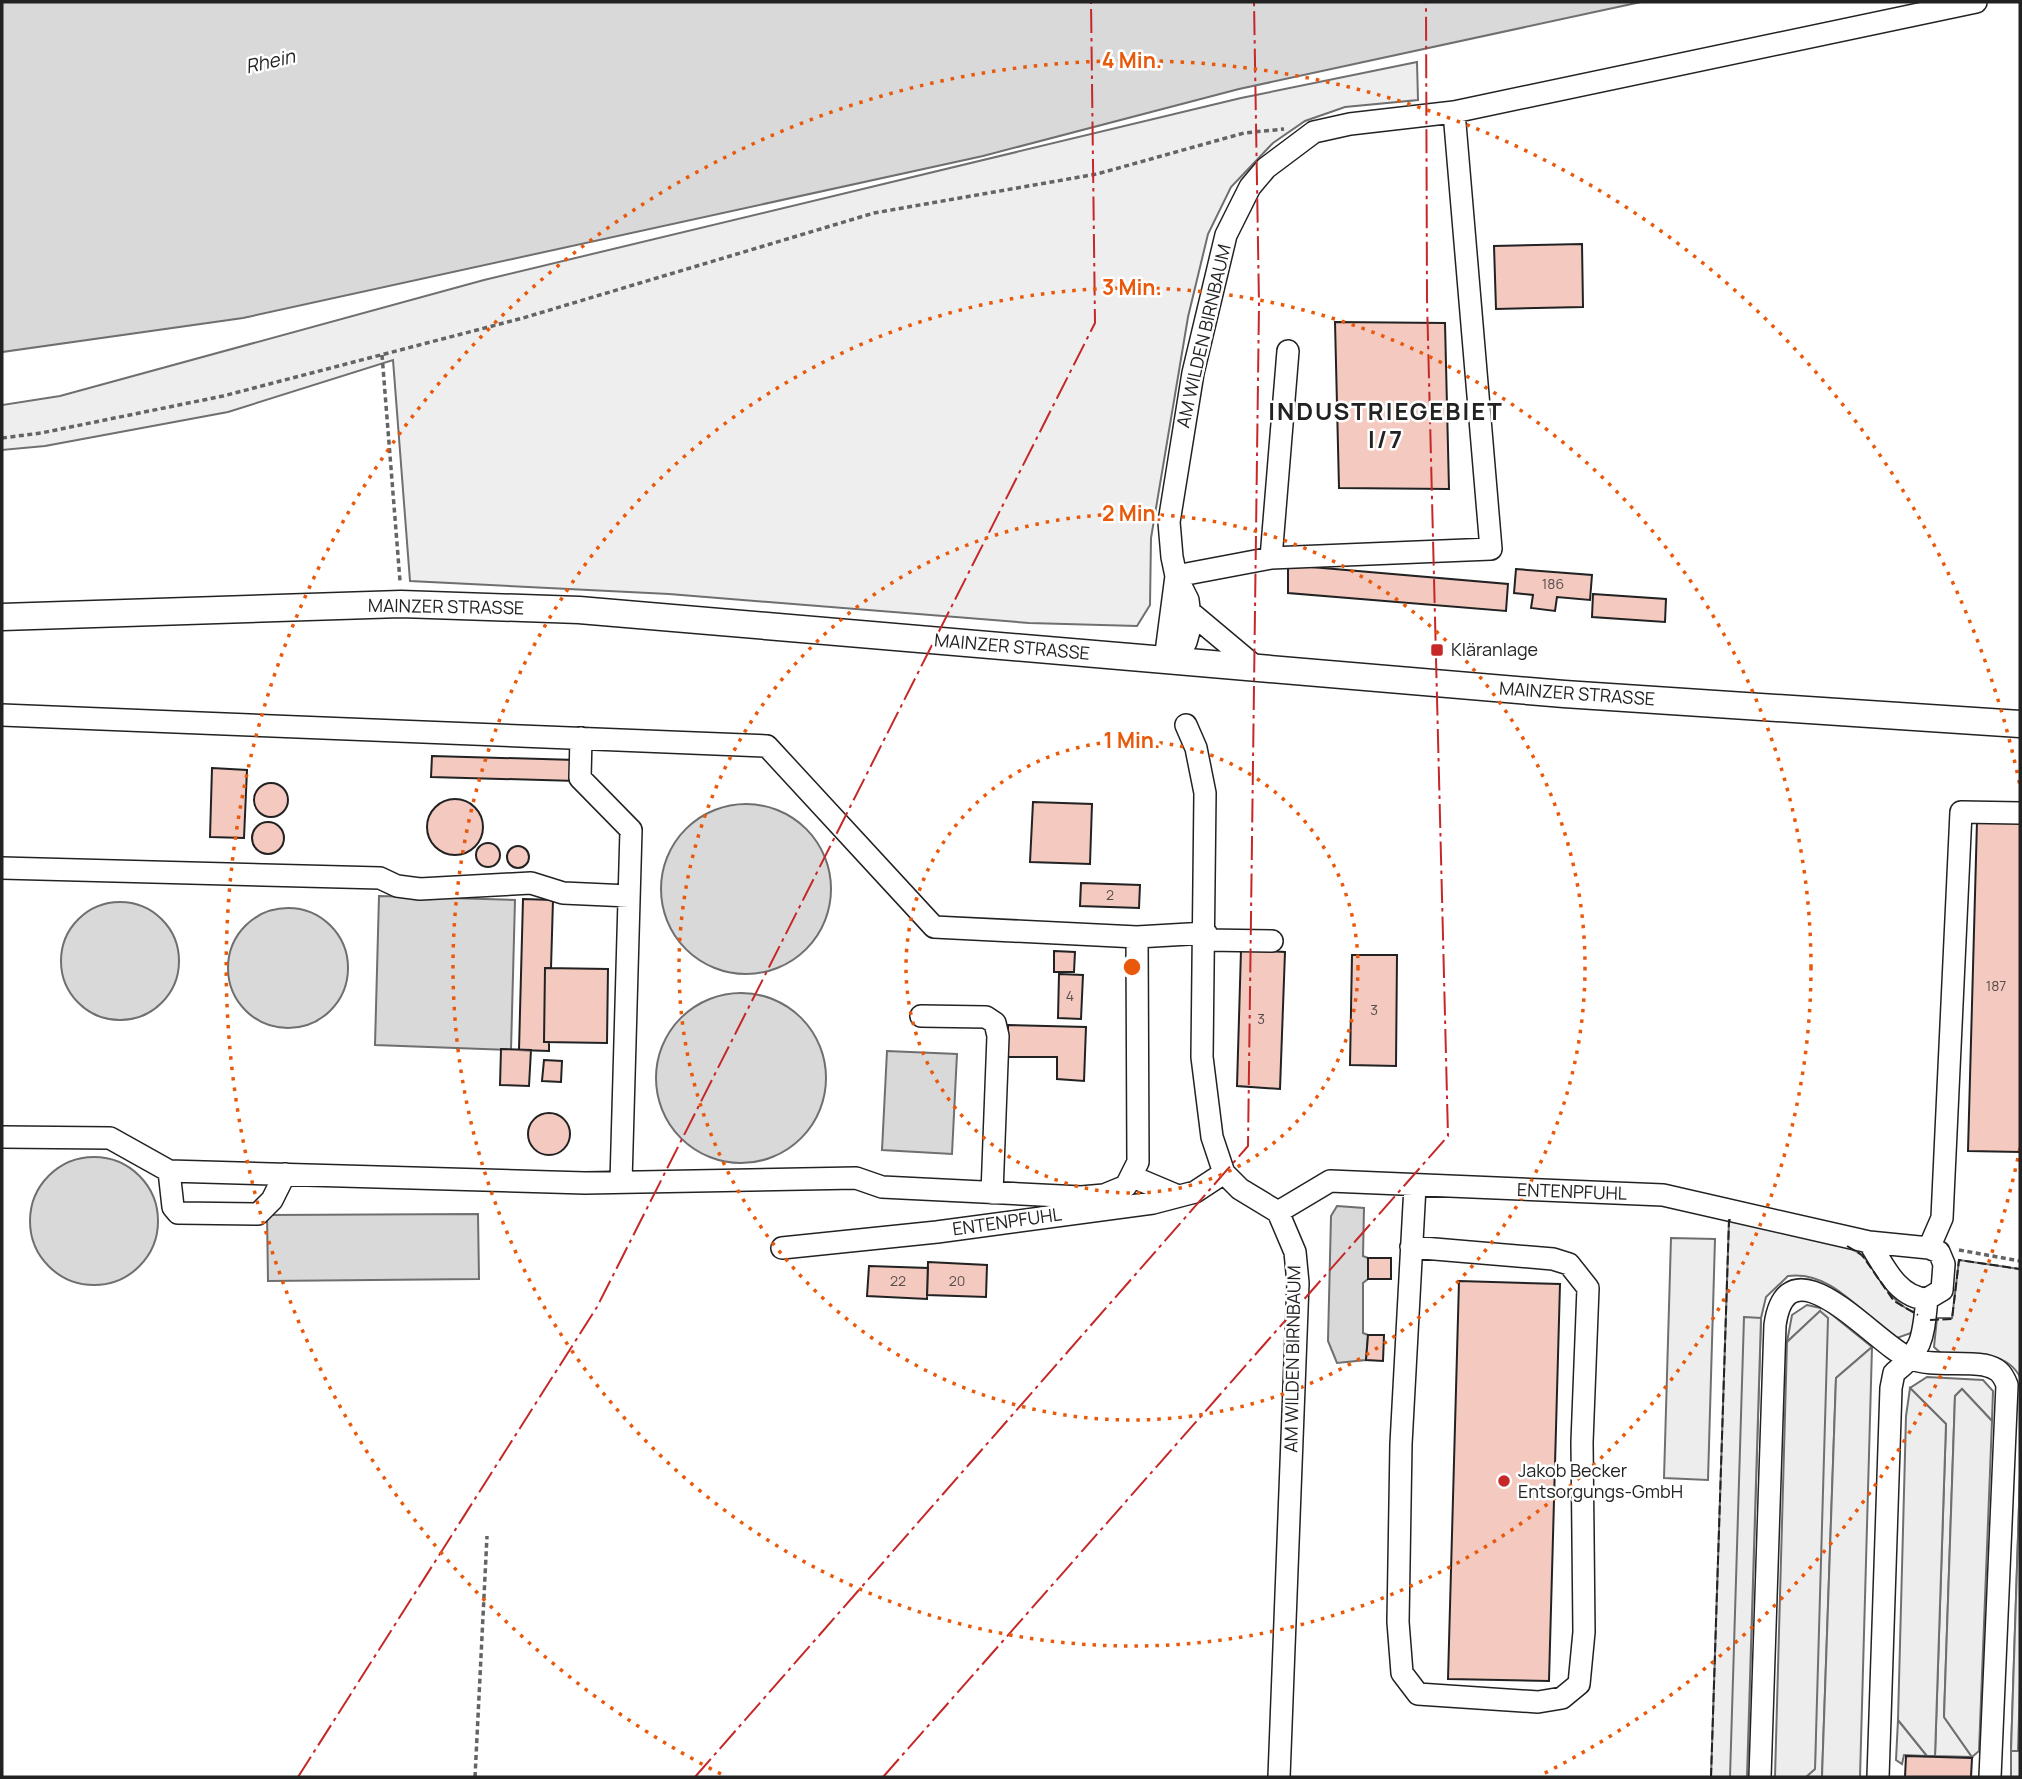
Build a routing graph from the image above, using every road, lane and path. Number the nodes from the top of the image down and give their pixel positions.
1 (1976, 2) edge
2 (1454, 112) junction
3 (1314, 132) junction
4 (1288, 351) dead end
5 (382, 355) junction
6 (2, 438) edge
7 (1271, 558) junction
8 (1176, 576) junction
9 (401, 604) junction
10 (1190, 612) junction
11 (2, 617) edge
12 (1169, 661) junction
13 (1258, 669) junction
14 (2, 715) edge
15 (2020, 724) edge
16 (1186, 725) dead end
17 (582, 738) junction
18 (2020, 813) edge
19 (2, 868) edge
20 (629, 896) junction
21 (1206, 936) junction
22 (1137, 937) junction
23 (1272, 941) dead end
24 (921, 1016) dead end
25 (2, 1137) edge
26 (169, 1171) junction
27 (1224, 1173) junction
28 (285, 1174) junction
29 (1133, 1177) junction
30 (621, 1182) junction
31 (1415, 1186) junction
32 (992, 1192) junction
33 (1178, 1196) junction
34 (1278, 1212) junction
35 (1869, 1242) junction
36 (1412, 1247) junction
37 (782, 1248) dead end
38 (1929, 1248) junction
39 (2020, 1261) edge
40 (1927, 1299) junction
41 (1912, 1360) junction
42 (487, 1536) dead end
43 (1984, 1776) edge
44 (475, 1777) edge
45 (1279, 1777) edge
46 (1760, 1777) edge
47 (1878, 1777) edge

1 - 2 street
2 - 3 street
2 - 7 street
3 - 5 path
3 - 8 street, AM WILDEN BIRNBAUM
4 - 7 street
5 - 6 path
5 - 9 path
7 - 8 street
8 - 10 street, AM WILDEN BIRNBAUM
8 - 12 street, AM WILDEN BIRNBAUM
9 - 11 main road, MAINZER STRASSE
9 - 12 main road, MAINZER STRASSE
10 - 12 street
10 - 13 street, AM WILDEN BIRNBAUM
12 - 13 main road, MAINZER STRASSE
13 - 15 main road, MAINZER STRASSE
14 - 17 street
16 - 21 street
17 - 20 street
17 - 22 street
18 - 38 street
19 - 20 street
20 - 30 street
21 - 22 street
21 - 23 street
21 - 27 street
22 - 29 street
24 - 32 street
25 - 26 street
26 - 28 street
26 - 28 street
27 - 33 street, ENTENPFUHL
27 - 34 street
28 - 30 street
29 - 32 street
29 - 33 street
30 - 32 street
31 - 34 street, ENTENPFUHL
31 - 35 street, ENTENPFUHL
31 - 36 street
33 - 37 street, ENTENPFUHL
34 - 45 street, AM WILDEN BIRNBAUM
35 - 38 street, ENTENPFUHL
35 - 40 street
36 - 36 street
38 - 39 path
38 - 40 street
40 - 41 street
41 - 43 street
41 - 46 street
41 - 47 street
42 - 44 path

